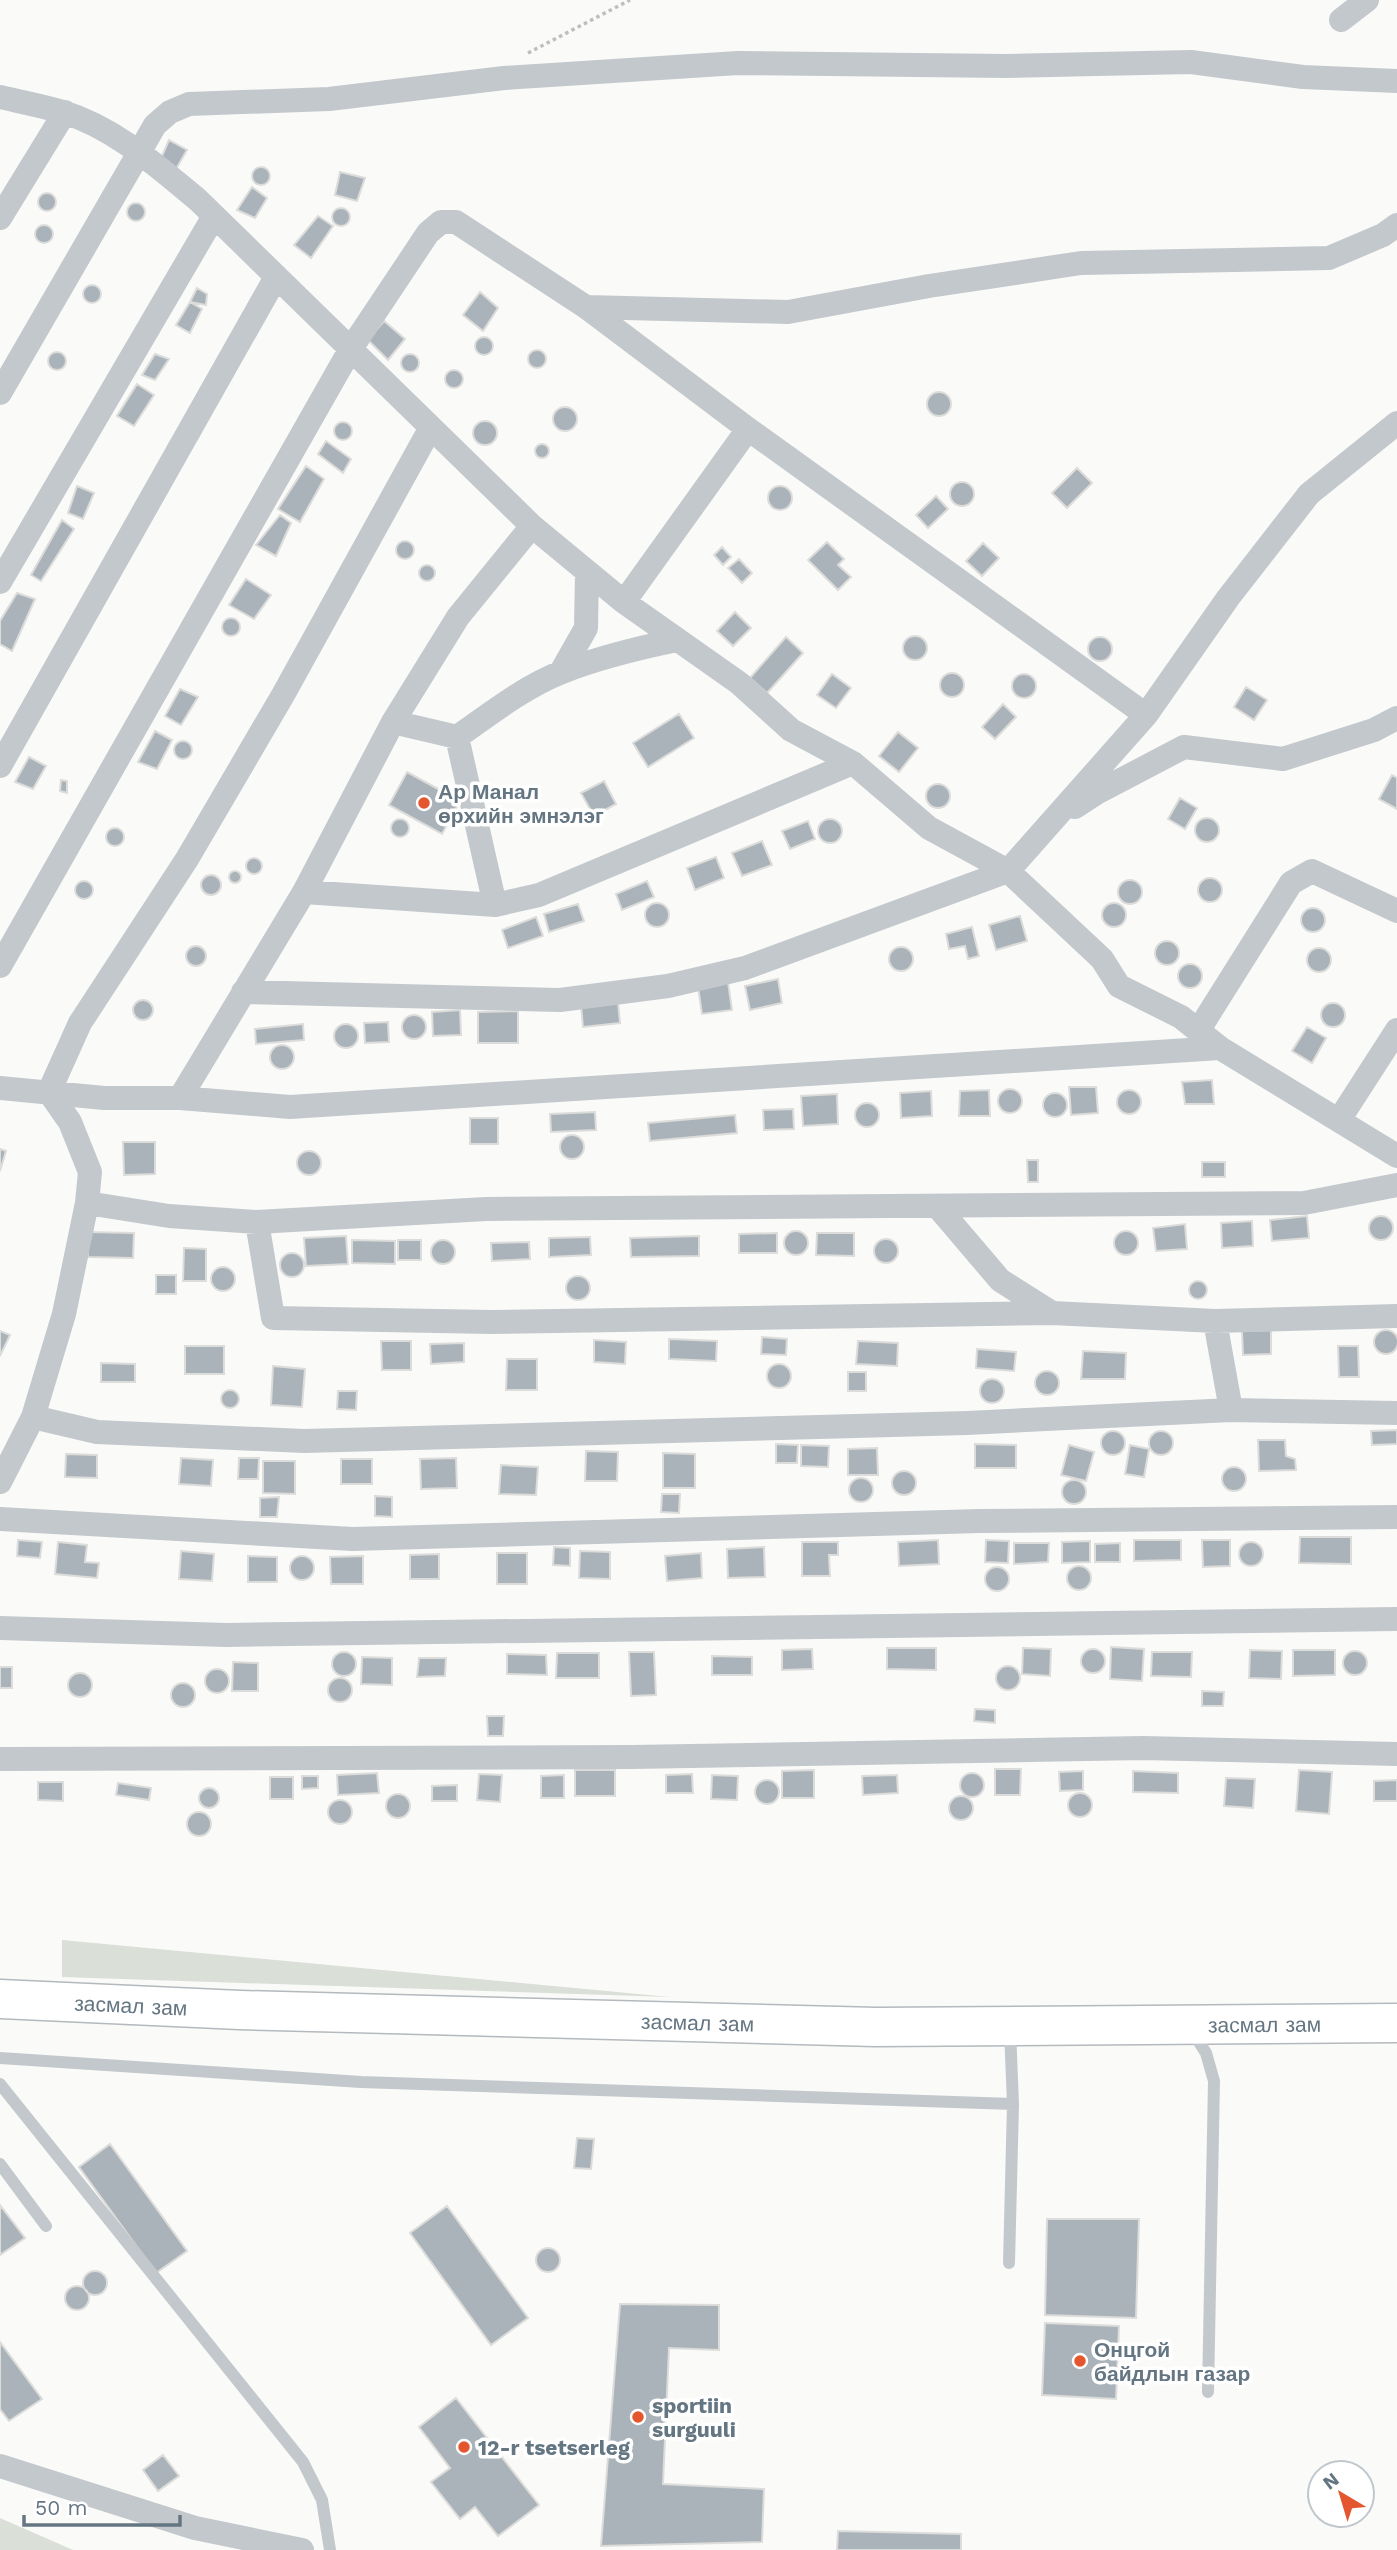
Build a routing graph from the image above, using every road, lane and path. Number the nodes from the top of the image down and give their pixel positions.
1 (630, 0) edge
2 (1367, 0) edge
3 (1341, 20) dead end
4 (517, 59) dead end
5 (1397, 81) edge
6 (0, 97) edge
7 (65, 112) junction
8 (139, 152) junction
9 (214, 216) junction
10 (0, 218) edge
11 (1397, 225) edge
12 (276, 278) junction
13 (586, 307) junction
14 (350, 350) junction
15 (0, 393) edge
16 (1397, 423) edge
17 (430, 429) junction
18 (748, 429) junction
19 (532, 526) junction
20 (587, 572) junction
21 (0, 582) edge
22 (624, 603) junction
23 (677, 640) junction
24 (561, 672) junction
25 (1146, 715) junction
26 (1397, 718) edge
27 (393, 722) junction
28 (457, 737) junction
29 (853, 763) junction
30 (0, 766) edge
31 (1046, 827) junction
32 (1008, 872) junction
33 (304, 892) junction
34 (495, 905) junction
35 (1397, 911) edge
36 (0, 966) edge
37 (243, 992) junction
38 (1397, 1030) edge
39 (1198, 1031) junction
40 (1220, 1048) junction
41 (0, 1088) edge
42 (49, 1092) junction
43 (180, 1098) junction
44 (1339, 1120) junction
45 (1397, 1156) edge
46 (1397, 1185) edge
47 (87, 1203) junction
48 (937, 1206) junction
49 (257, 1222) junction
50 (1052, 1312) junction
51 (1397, 1317) edge
52 (1215, 1321) junction
53 (1231, 1410) junction
54 (1397, 1413) edge
55 (33, 1417) junction
56 (0, 1482) edge
57 (1397, 1517) edge
58 (0, 1519) edge
59 (1397, 1619) edge
60 (0, 1628) edge
61 (1397, 1754) edge
62 (0, 1759) edge
63 (0, 1998) edge
64 (1397, 2022) edge
65 (1188, 2025) junction
66 (1010, 2026) junction
67 (0, 2058) edge
68 (0, 2084) edge
69 (1013, 2104) junction
70 (0, 2164) edge
71 (46, 2227) dead end
72 (1009, 2263) dead end
73 (1208, 2392) dead end
74 (0, 2466) edge
75 (302, 2550) edge
76 (330, 2550) edge

1 - 4 path
2 - 3 street
5 - 8 street
6 - 7 street
7 - 8 street
7 - 10 street
8 - 9 street
8 - 15 street
9 - 12 street
9 - 21 street
11 - 13 street
12 - 14 street
12 - 30 street
13 - 14 street
13 - 18 street
14 - 17 street
14 - 36 street
16 - 25 street
17 - 19 street
17 - 42 street
18 - 22 street
18 - 25 street
19 - 20 street
19 - 27 street
20 - 22 street
20 - 24 street
22 - 23 street
23 - 24 street
23 - 29 street
24 - 28 street
25 - 31 street
26 - 31 street
27 - 28 street
27 - 33 street
28 - 34 street
29 - 32 street
29 - 34 street
31 - 32 street
32 - 37 street
32 - 39 street
33 - 34 street
33 - 37 street
35 - 39 street
37 - 43 street
38 - 44 street
39 - 40 street
40 - 43 street
40 - 44 street
41 - 42 street
42 - 43 street
42 - 47 street
44 - 45 street
46 - 48 street
47 - 49 street
47 - 55 street
48 - 49 street
48 - 50 street
49 - 50 street
50 - 52 street
51 - 52 street
52 - 53 street
53 - 54 street
53 - 55 street
55 - 56 street
57 - 58 street
59 - 60 street
61 - 62 street
63 - 66 highway, засмал зам
64 - 65 highway, засмал зам
65 - 66 highway, засмал зам
65 - 73 lane
66 - 69 lane
67 - 69 lane
68 - 76 lane
69 - 72 lane
70 - 71 lane
74 - 75 street

